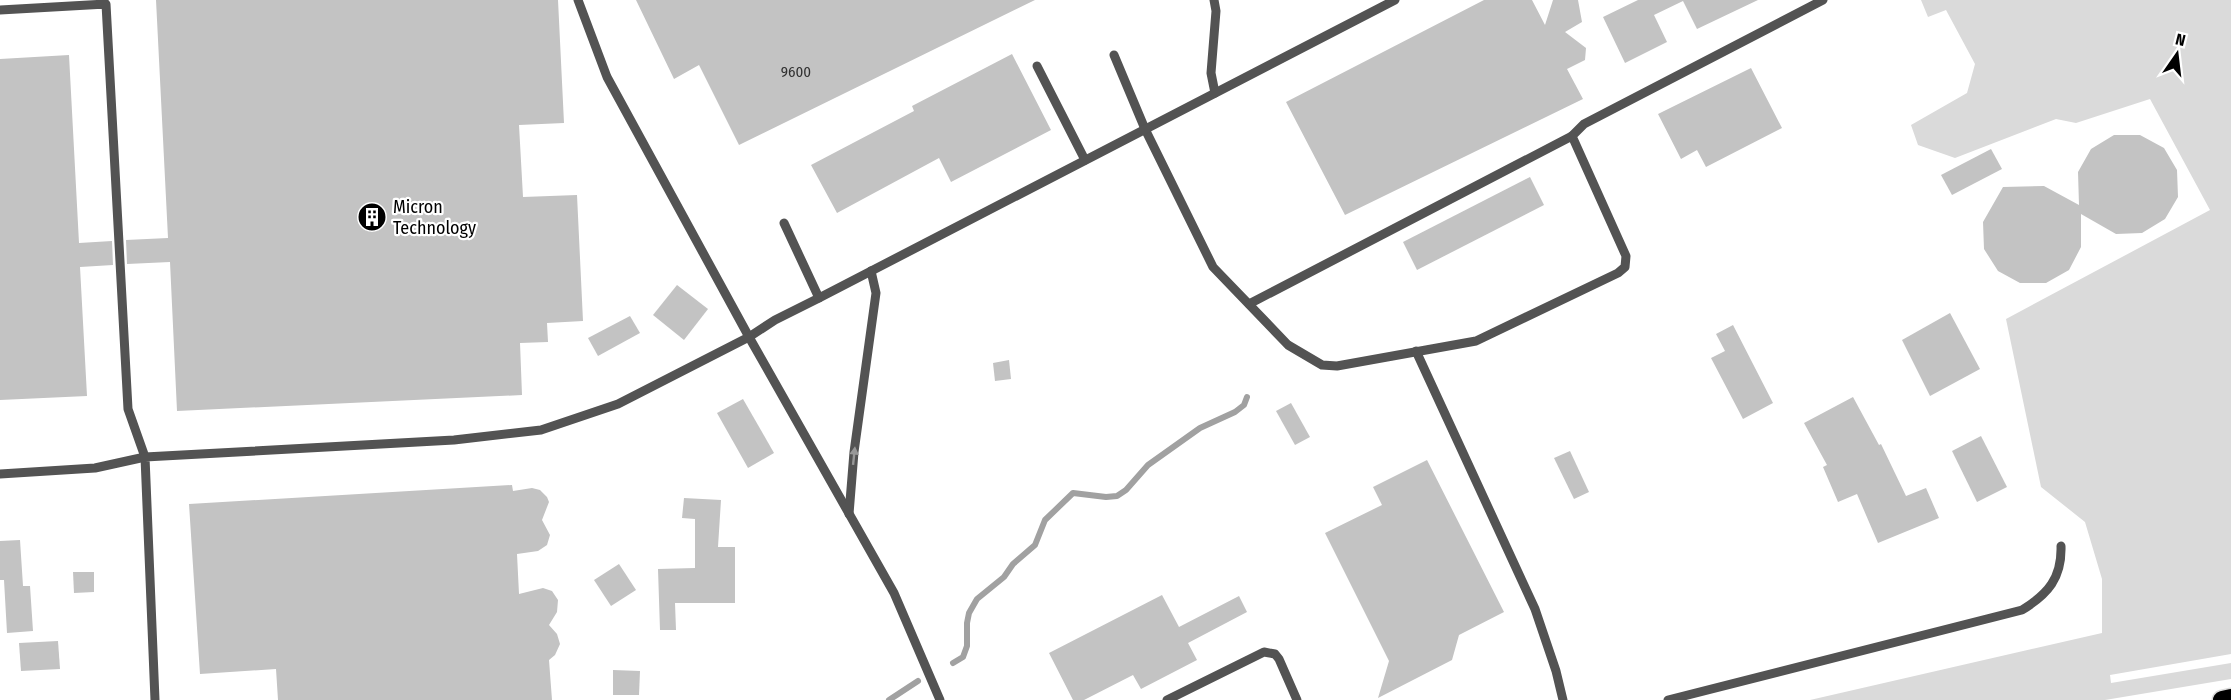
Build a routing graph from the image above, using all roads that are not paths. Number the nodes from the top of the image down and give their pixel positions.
1 (578, 0) edge
2 (1214, 0) edge
3 (1395, 0) edge
4 (1823, 0) edge
5 (0, 10) edge
6 (1114, 55) dead end
7 (1037, 66) dead end
8 (1215, 93) junction
9 (1145, 129) junction
10 (1572, 136) junction
11 (1085, 160) junction
12 (784, 223) dead end
13 (871, 271) junction
14 (819, 298) junction
15 (1249, 304) junction
16 (749, 337) junction
17 (1416, 351) junction
18 (145, 457) junction
19 (0, 474) edge
20 (849, 514) junction
21 (2061, 546) dead end
22 (2231, 698) edge
23 (156, 700) edge
24 (940, 700) edge
25 (1167, 700) edge
26 (1297, 700) edge
27 (1563, 700) edge
28 (1668, 700) edge
29 (2222, 700) edge

1 - 16 lane
2 - 8 lane
3 - 8 lane
4 - 10 lane
5 - 18 lane
6 - 9 lane
7 - 11 lane
8 - 9 lane
9 - 11 lane
9 - 15 lane
10 - 15 lane
10 - 17 lane
11 - 13 lane
12 - 14 lane
13 - 14 lane
20 -> 13 lane
14 - 16 lane
15 - 17 lane
16 - 18 lane
16 - 20 lane
17 - 27 lane
18 - 19 lane
18 - 23 lane
20 - 24 lane
21 - 28 lane
22 - 29 highway
25 - 26 lane

